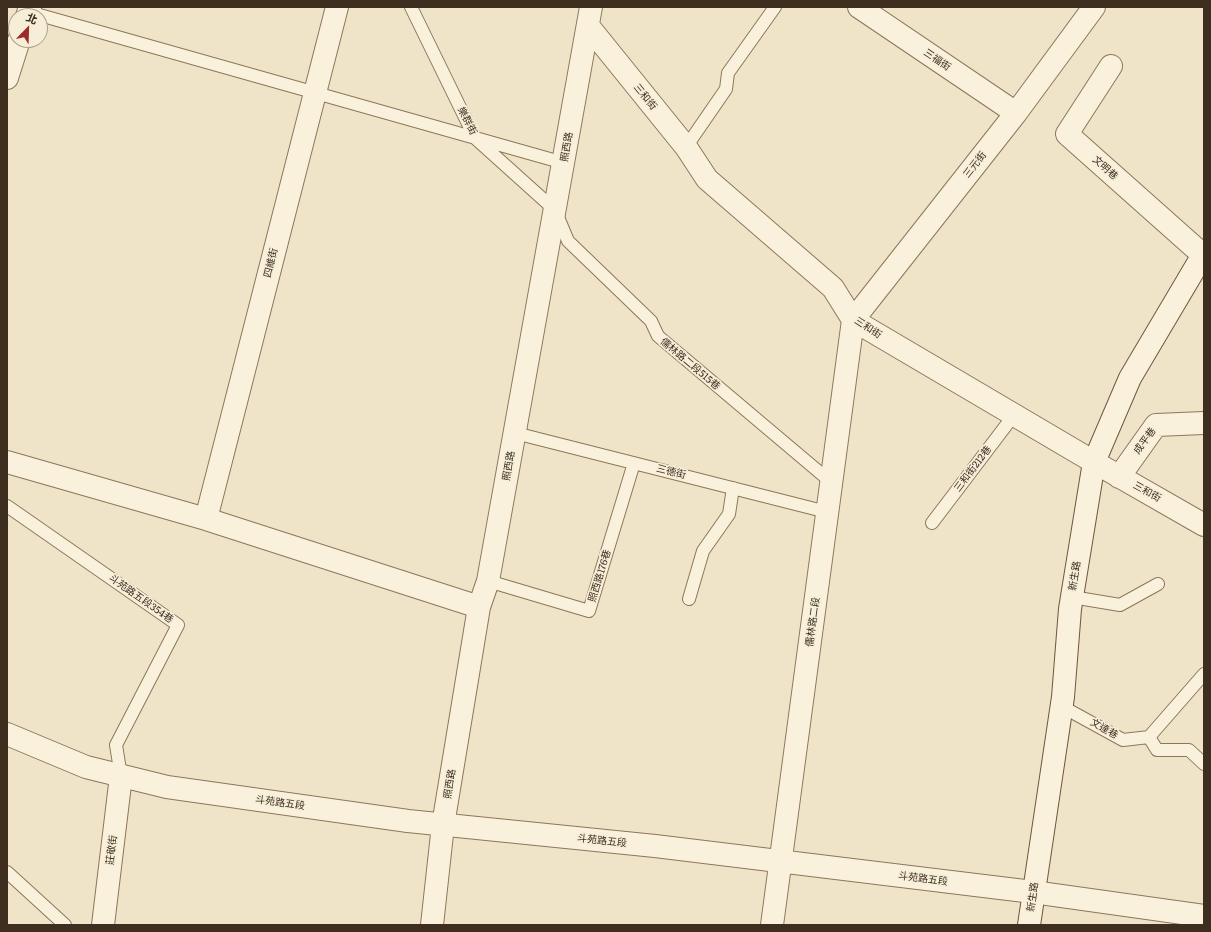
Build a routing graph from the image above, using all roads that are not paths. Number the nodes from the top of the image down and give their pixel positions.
1 (337, 7) edge
2 (411, 7) edge
3 (775, 7) edge
4 (859, 7) edge
5 (1094, 7) edge
6 (48, 17) edge
7 (590, 17) edge
8 (17, 48) edge
9 (1111, 66) dead end
10 (7, 78) edge
11 (315, 92) junction
12 (1016, 113) junction
13 (475, 138) junction
14 (686, 148) junction
15 (564, 163) junction
16 (555, 210) junction
17 (1203, 254) edge
18 (853, 320) junction
19 (1014, 415) junction
20 (1204, 423) edge
21 (515, 433) junction
22 (7, 462) edge
23 (1094, 462) junction
24 (634, 463) junction
25 (1119, 476) junction
26 (831, 482) junction
27 (733, 488) junction
28 (7, 506) edge
29 (827, 512) junction
30 (206, 520) junction
31 (932, 523) dead end
32 (1204, 525) edge
33 (488, 581) junction
34 (1158, 584) dead end
35 (1072, 597) junction
36 (689, 599) dead end
37 (479, 607) junction
38 (1204, 674) edge
39 (1062, 706) junction
40 (7, 734) edge
41 (1149, 737) junction
42 (1204, 764) edge
43 (121, 776) junction
44 (444, 825) junction
45 (781, 862) junction
46 (7, 872) edge
47 (1033, 892) junction
48 (1204, 916) edge
49 (65, 925) edge
50 (103, 925) edge
51 (432, 925) edge
52 (772, 925) edge
53 (1029, 925) edge

1 - 11 street, 四維街
2 - 13 lane, 樂群街
3 - 14 lane
4 - 12 street, 三福街
5 - 12 street, 三元街
6 - 11 lane
7 - 14 street, 三和街
7 - 15 street, 照西路
8 - 10 street
9 - 17 street, 文明巷
11 - 13 lane
11 - 30 street, 四維街
12 - 18 street, 三元街
13 - 15 lane
13 - 16 lane, 樂群街
14 - 18 street, 三和街
15 - 16 street, 照西路
16 - 21 street, 照西路
16 - 26 lane, 儒林路二段515巷
17 - 23 street, 新生路
18 - 19 street, 三和街
18 - 26 street, 儒林路二段
19 - 23 street, 三和街
19 - 31 lane, 三和街212巷
20 - 25 street, 成平巷
21 - 24 lane, 三德街
21 - 33 street, 照西路
22 - 30 street
23 - 25 street, 三和街
23 - 35 street, 新生路
24 - 27 lane, 三德街
24 - 33 lane, 照西路176巷
25 - 32 street, 三和街
26 - 29 street, 儒林路二段
27 - 29 lane, 三德街
27 - 36 lane
28 - 43 lane, 斗苑路五段354巷
29 - 45 street, 儒林路二段
30 - 37 street
33 - 37 street, 照西路
34 - 35 lane
35 - 39 street, 新生路
37 - 44 street, 照西路
38 - 41 lane
39 - 41 lane, 文達巷
39 - 47 street, 新生路
40 - 43 street, 斗苑路五段
41 - 42 lane
43 - 44 street, 斗苑路五段
43 - 50 street, 莊敬街
44 - 45 street, 斗苑路五段
44 - 51 street, 照西路
45 - 47 street, 斗苑路五段
45 - 52 street, 儒林路二段
46 - 49 lane
47 - 48 street, 斗苑路五段
47 - 53 street, 新生路

